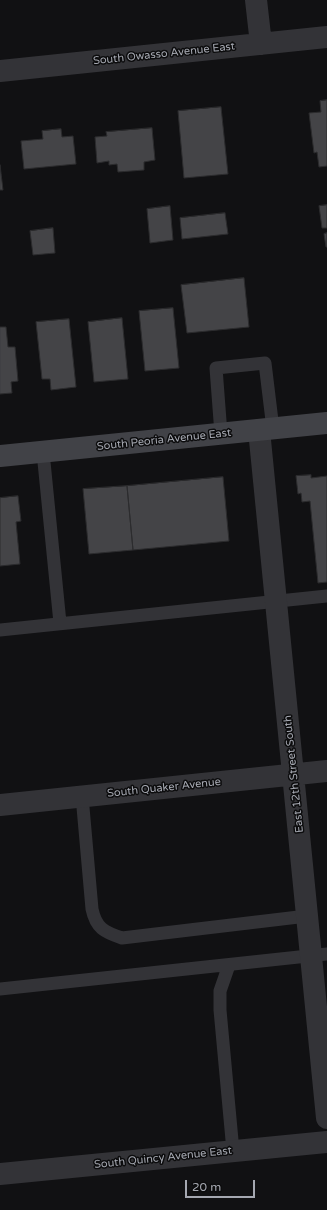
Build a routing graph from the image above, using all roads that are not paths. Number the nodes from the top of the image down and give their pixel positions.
1 (256, 0) edge
2 (327, 37) edge
3 (261, 44) junction
4 (0, 71) edge
5 (327, 423) edge
6 (266, 430) junction
7 (221, 434) junction
8 (43, 452) junction
9 (0, 456) edge
10 (327, 596) edge
11 (276, 602) junction
12 (60, 623) junction
13 (0, 630) edge
14 (327, 771) edge
15 (294, 774) junction
16 (82, 796) junction
17 (0, 805) edge
18 (307, 916) junction
19 (319, 955) edge
20 (229, 965) junction
21 (0, 989) edge
22 (327, 1118) edge
23 (327, 1142) edge
24 (233, 1151) junction
25 (0, 1174) edge

1 - 3 street
2 - 3 street, South Owasso Avenue East
3 - 4 street, South Owasso Avenue East
5 - 6 main road, South Peoria Avenue East
6 - 7 main road, South Peoria Avenue East
6 - 7 lane
6 - 11 street, East 12th Street South
7 - 8 main road, South Peoria Avenue East
8 - 9 main road, South Peoria Avenue East
8 - 12 lane
10 - 11 lane
11 - 12 lane
11 - 15 street, East 12th Street South
12 - 13 lane
14 - 15 street, South Quaker Avenue
15 - 16 street, South Quaker Avenue
15 - 18 street, East 12th Street South
16 - 17 street, South Quaker Avenue
16 - 18 lane
18 - 19 street, East 12th Street South
19 - 20 lane
19 - 22 street, East 12th Street South
20 - 21 lane
20 - 24 lane
23 - 24 street, South Quincy Avenue East
24 - 25 street, South Quincy Avenue East

